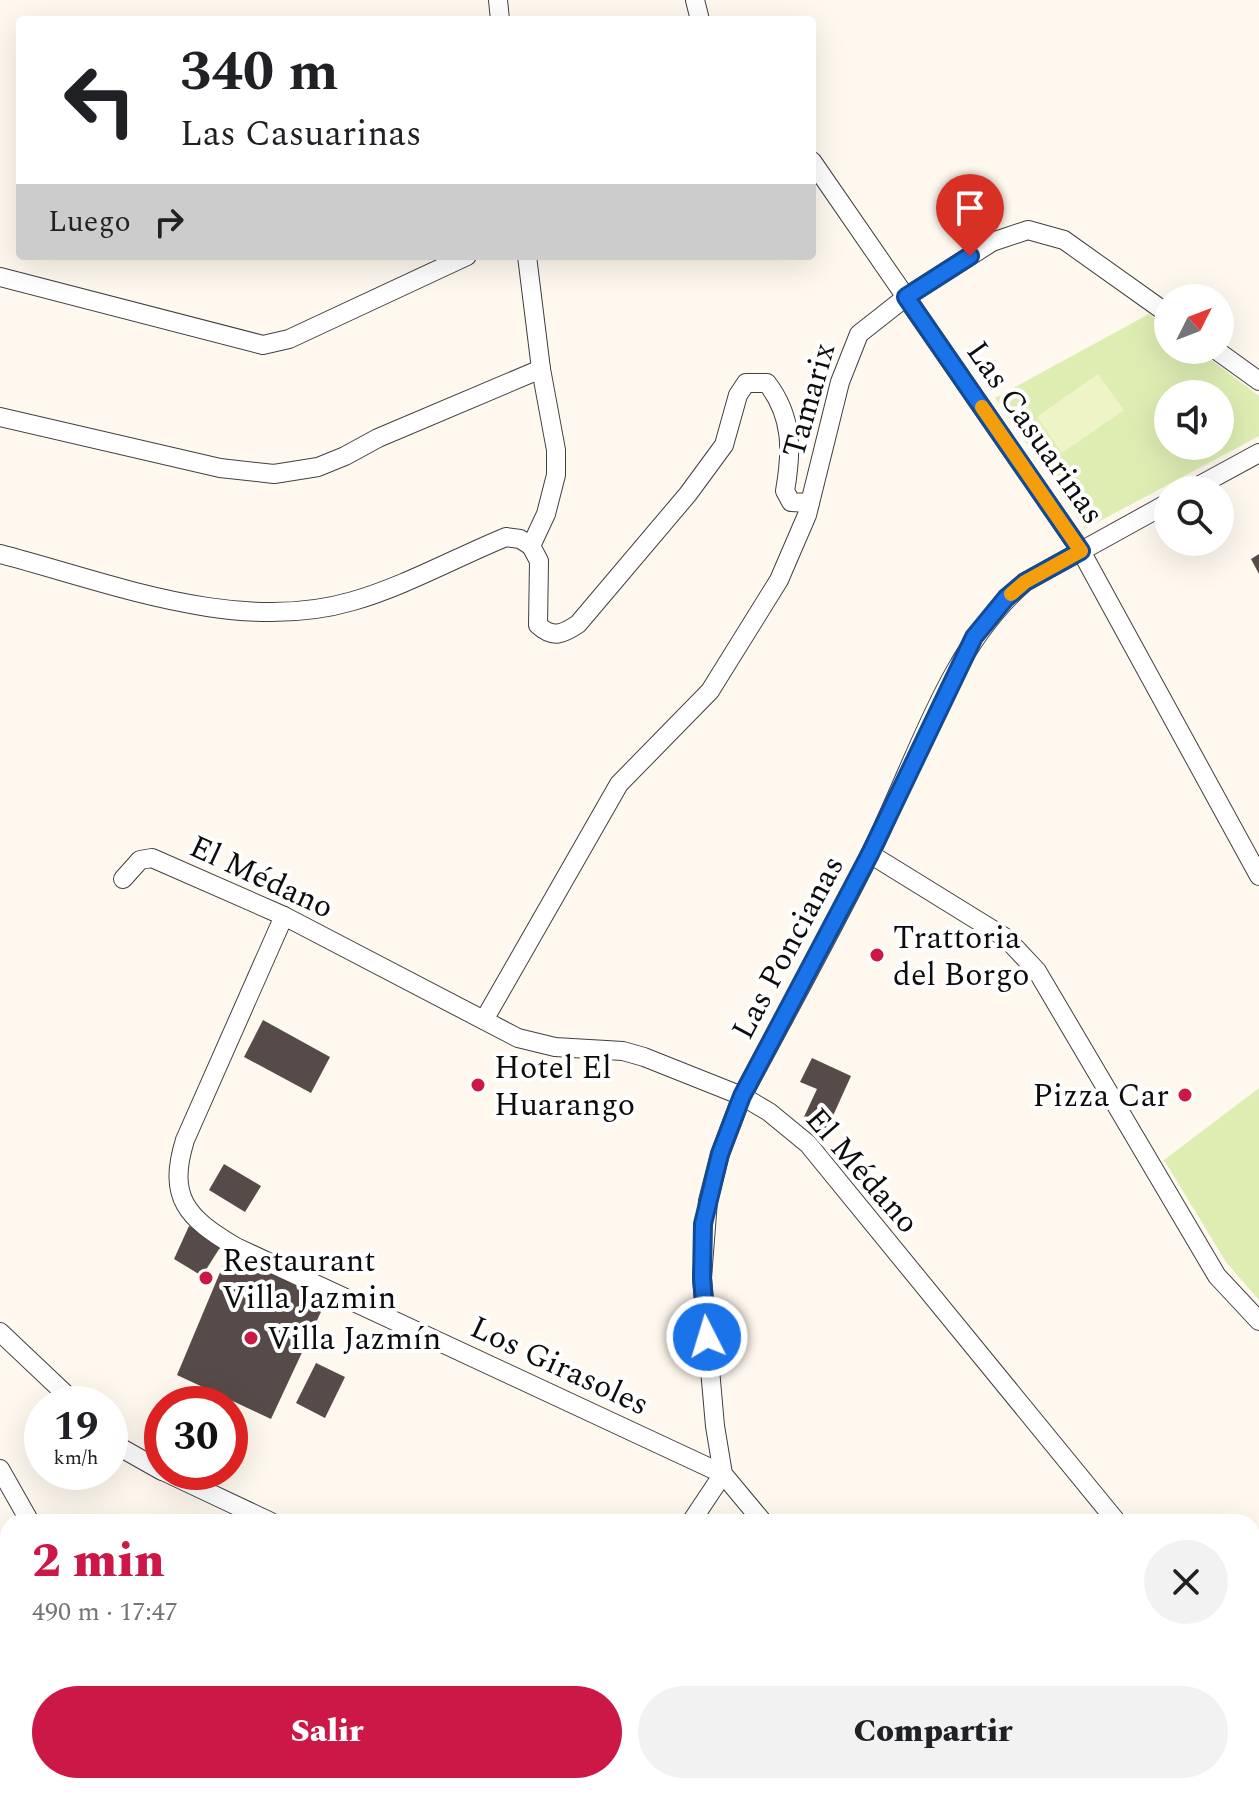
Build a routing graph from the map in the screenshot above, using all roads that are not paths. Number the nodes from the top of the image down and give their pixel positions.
1 (816, 167) edge
2 (458, 260) edge
3 (527, 260) edge
4 (0, 277) edge
5 (906, 297) junction
6 (1154, 304) edge
7 (1234, 363) edge
8 (541, 369) junction
9 (1259, 381) edge
10 (0, 417) edge
11 (1259, 453) edge
12 (1217, 476) edge
13 (810, 503) junction
14 (1154, 511) edge
15 (531, 546) junction
16 (1081, 551) junction
17 (0, 554) edge
18 (870, 854) junction
19 (1259, 876) edge
20 (123, 879) dead end
21 (284, 916) junction
22 (484, 1020) junction
23 (742, 1096) junction
24 (1259, 1321) edge
25 (0, 1332) edge
26 (57, 1386) edge
27 (0, 1469) edge
28 (723, 1474) junction
29 (204, 1490) edge
30 (25, 1514) edge
31 (254, 1514) edge
32 (696, 1514) edge
33 (756, 1514) edge
34 (1110, 1514) edge

1 - 5 street, Las Casuarinas
2 - 4 street
3 - 8 street
5 - 6 street, Tamarix
5 - 13 street, Tamarix
5 - 16 street, Las Casuarinas
7 - 9 street
8 - 10 street
8 - 15 street
11 - 12 street
13 - 15 street
13 - 22 street, Tamarix
14 - 16 street, Las Poncianas
15 - 17 street
16 - 18 street, Las Poncianas
16 - 19 street, Las Casuarinas
18 - 23 street, Las Poncianas
18 - 24 street
20 - 21 street, El Médano
21 - 22 street, El Médano
21 - 28 street, Los Girasoles
22 - 23 street, El Médano
23 - 28 street, Las Poncianas
23 - 34 street, El Médano
25 - 26 street
27 - 30 street
28 - 32 street
28 - 33 street
29 - 31 street

